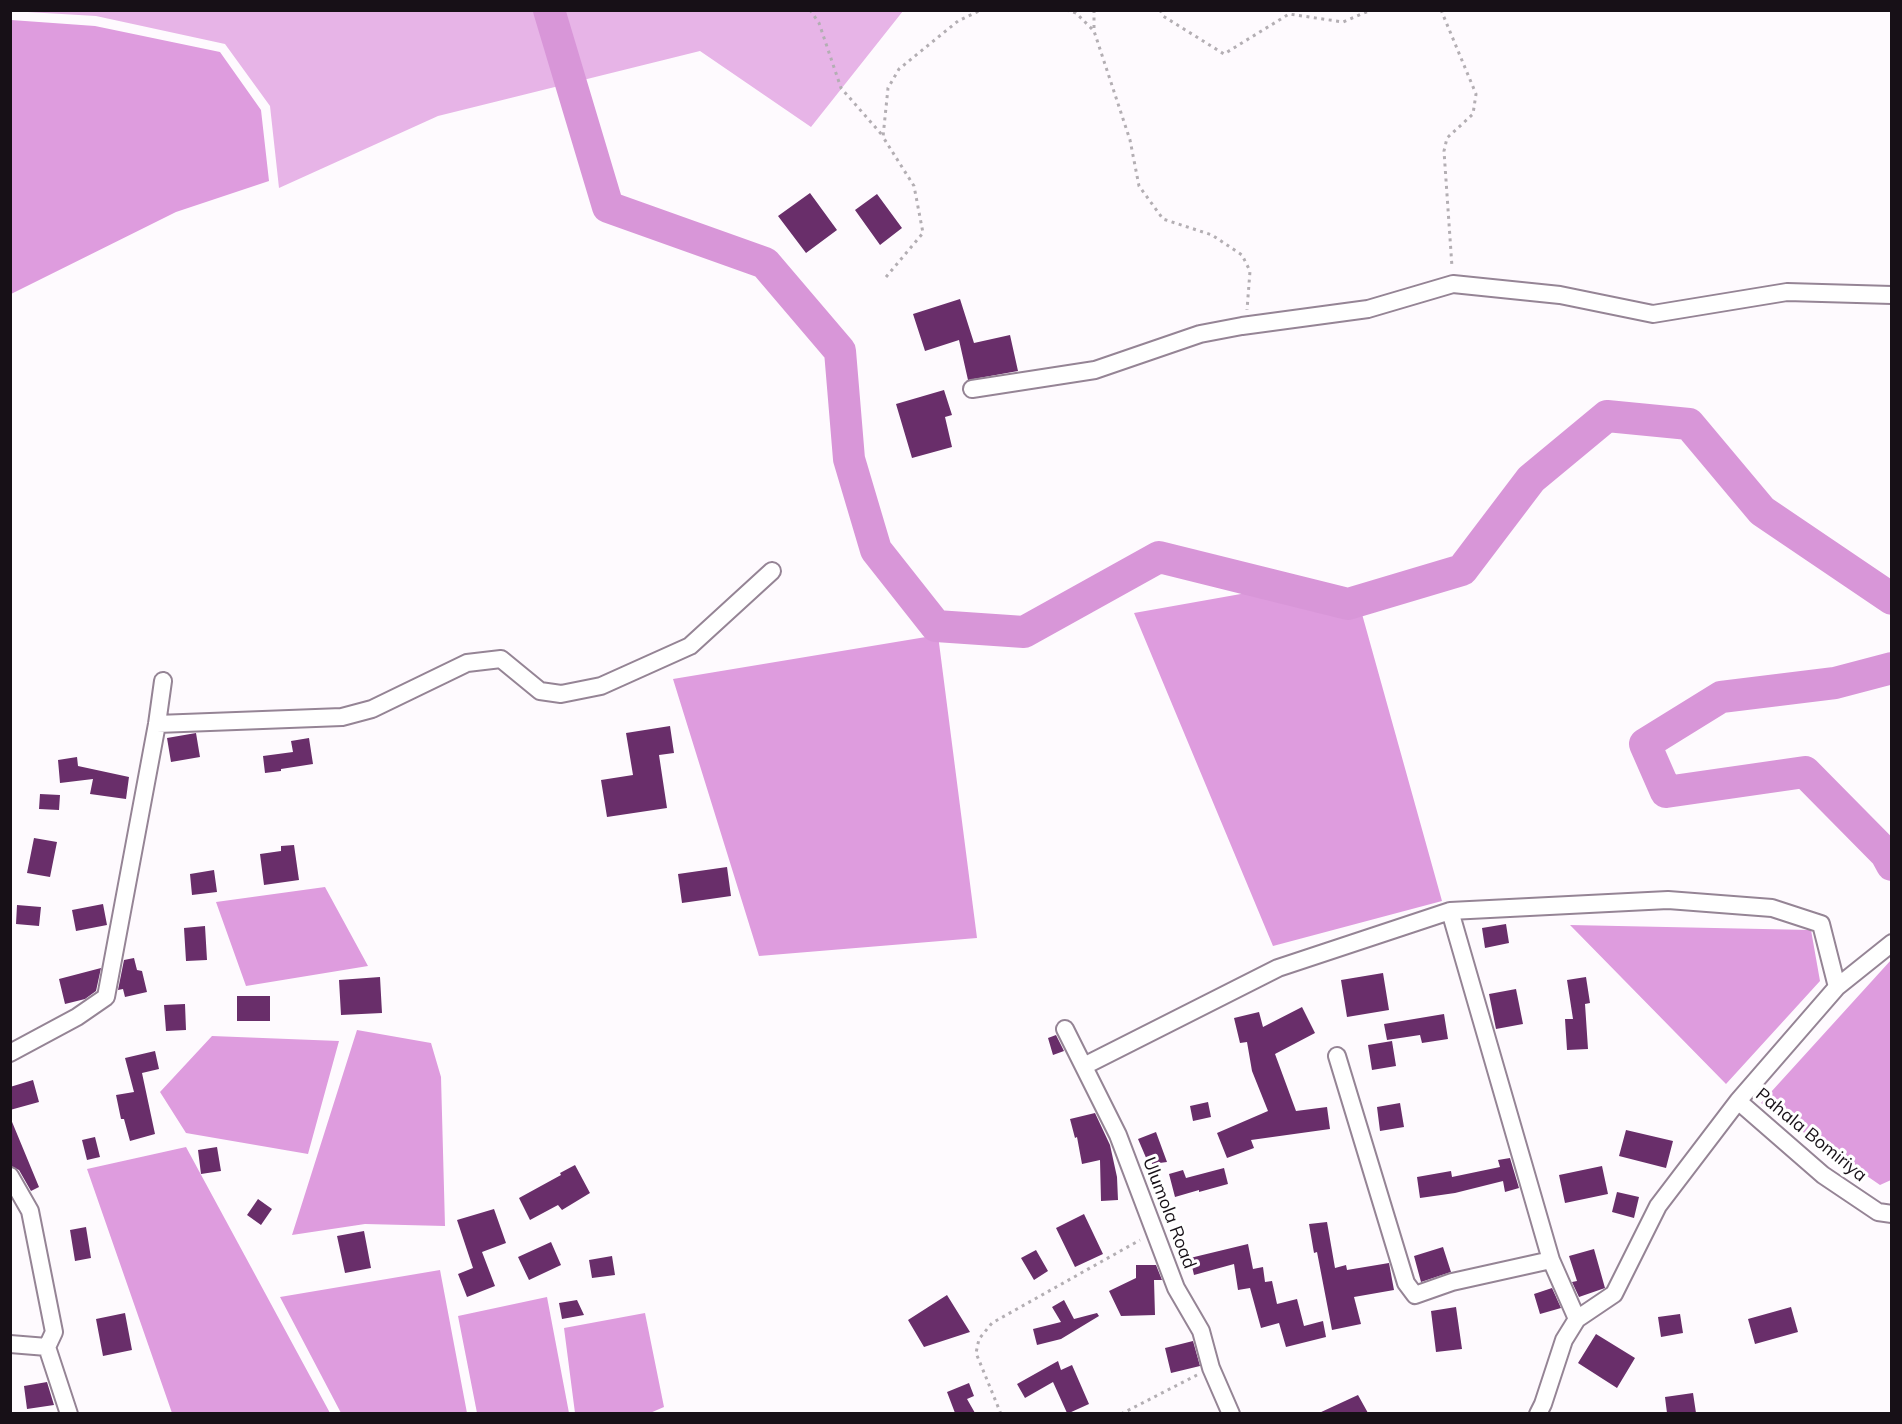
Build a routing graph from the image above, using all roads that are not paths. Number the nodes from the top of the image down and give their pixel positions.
1 (1892, 295) edge
2 (972, 389) dead end
3 (772, 571) dead end
4 (163, 681) dead end
5 (158, 724) junction
6 (1450, 912) junction
7 (1892, 943) edge
8 (1836, 987) junction
9 (1065, 1029) dead end
10 (10, 1053) edge
11 (1337, 1056) dead end
12 (1084, 1066) junction
13 (1737, 1101) junction
14 (10, 1176) edge
15 (1892, 1214) edge
16 (1551, 1260) junction
17 (1577, 1319) junction
18 (10, 1344) edge
19 (47, 1347) junction
20 (1544, 1410) edge
21 (69, 1413) edge
22 (1231, 1413) edge

1 - 2 street
3 - 5 street
4 - 5 street
5 - 10 street
6 - 8 street
6 - 12 street
6 - 16 street
7 - 8 street
8 - 13 street
9 - 12 street, Ulumola Road
11 - 16 street
12 - 22 street, Ulumola Road
13 - 15 street, Pahala Bomiriya
13 - 17 street
14 - 19 street
16 - 17 street
17 - 20 street
18 - 19 street
19 - 21 street

